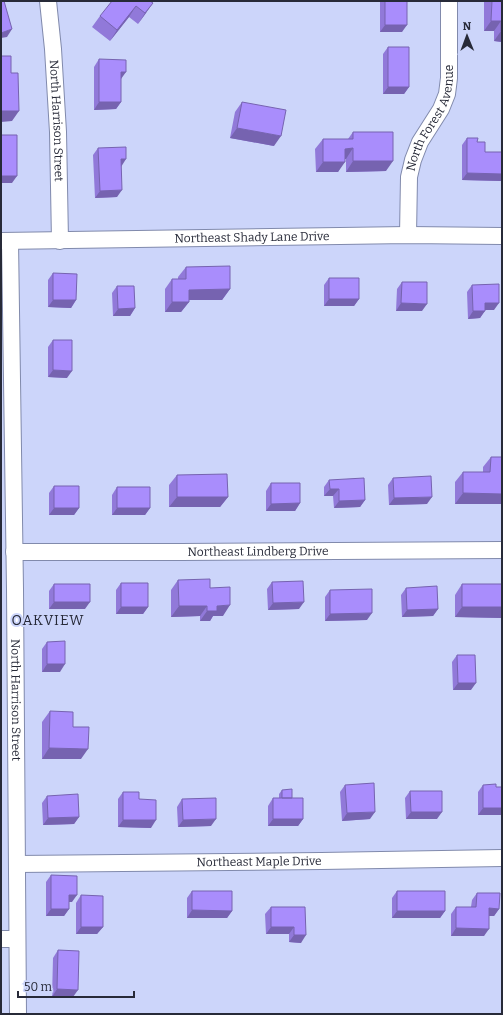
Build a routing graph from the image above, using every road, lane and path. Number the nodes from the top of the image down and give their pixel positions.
1 (48, 1) edge
2 (449, 1) edge
3 (408, 235) junction
4 (502, 236) edge
5 (60, 240) junction
6 (5, 241) edge
7 (502, 550) edge
8 (14, 552) junction
9 (8, 589) edge
10 (502, 858) edge
11 (17, 864) junction
12 (1, 939) edge
13 (17, 939) junction
14 (18, 1014) edge

1 - 5 street, North Harrison Street
2 - 3 street, North Forest Avenue
3 - 4 street, Northeast Shady Lane Drive
3 - 5 street, Northeast Shady Lane Drive
5 - 6 street, Northeast Shady Lane Drive
6 - 8 street, North Harrison Street
7 - 8 street, Northeast Lindberg Drive
8 - 9 street, North Harrison Street
9 - 11 street, North Harrison Street
10 - 11 street, Northeast Maple Drive
11 - 13 street, North Harrison Street
12 - 13 street
13 - 14 street, North Harrison Street

